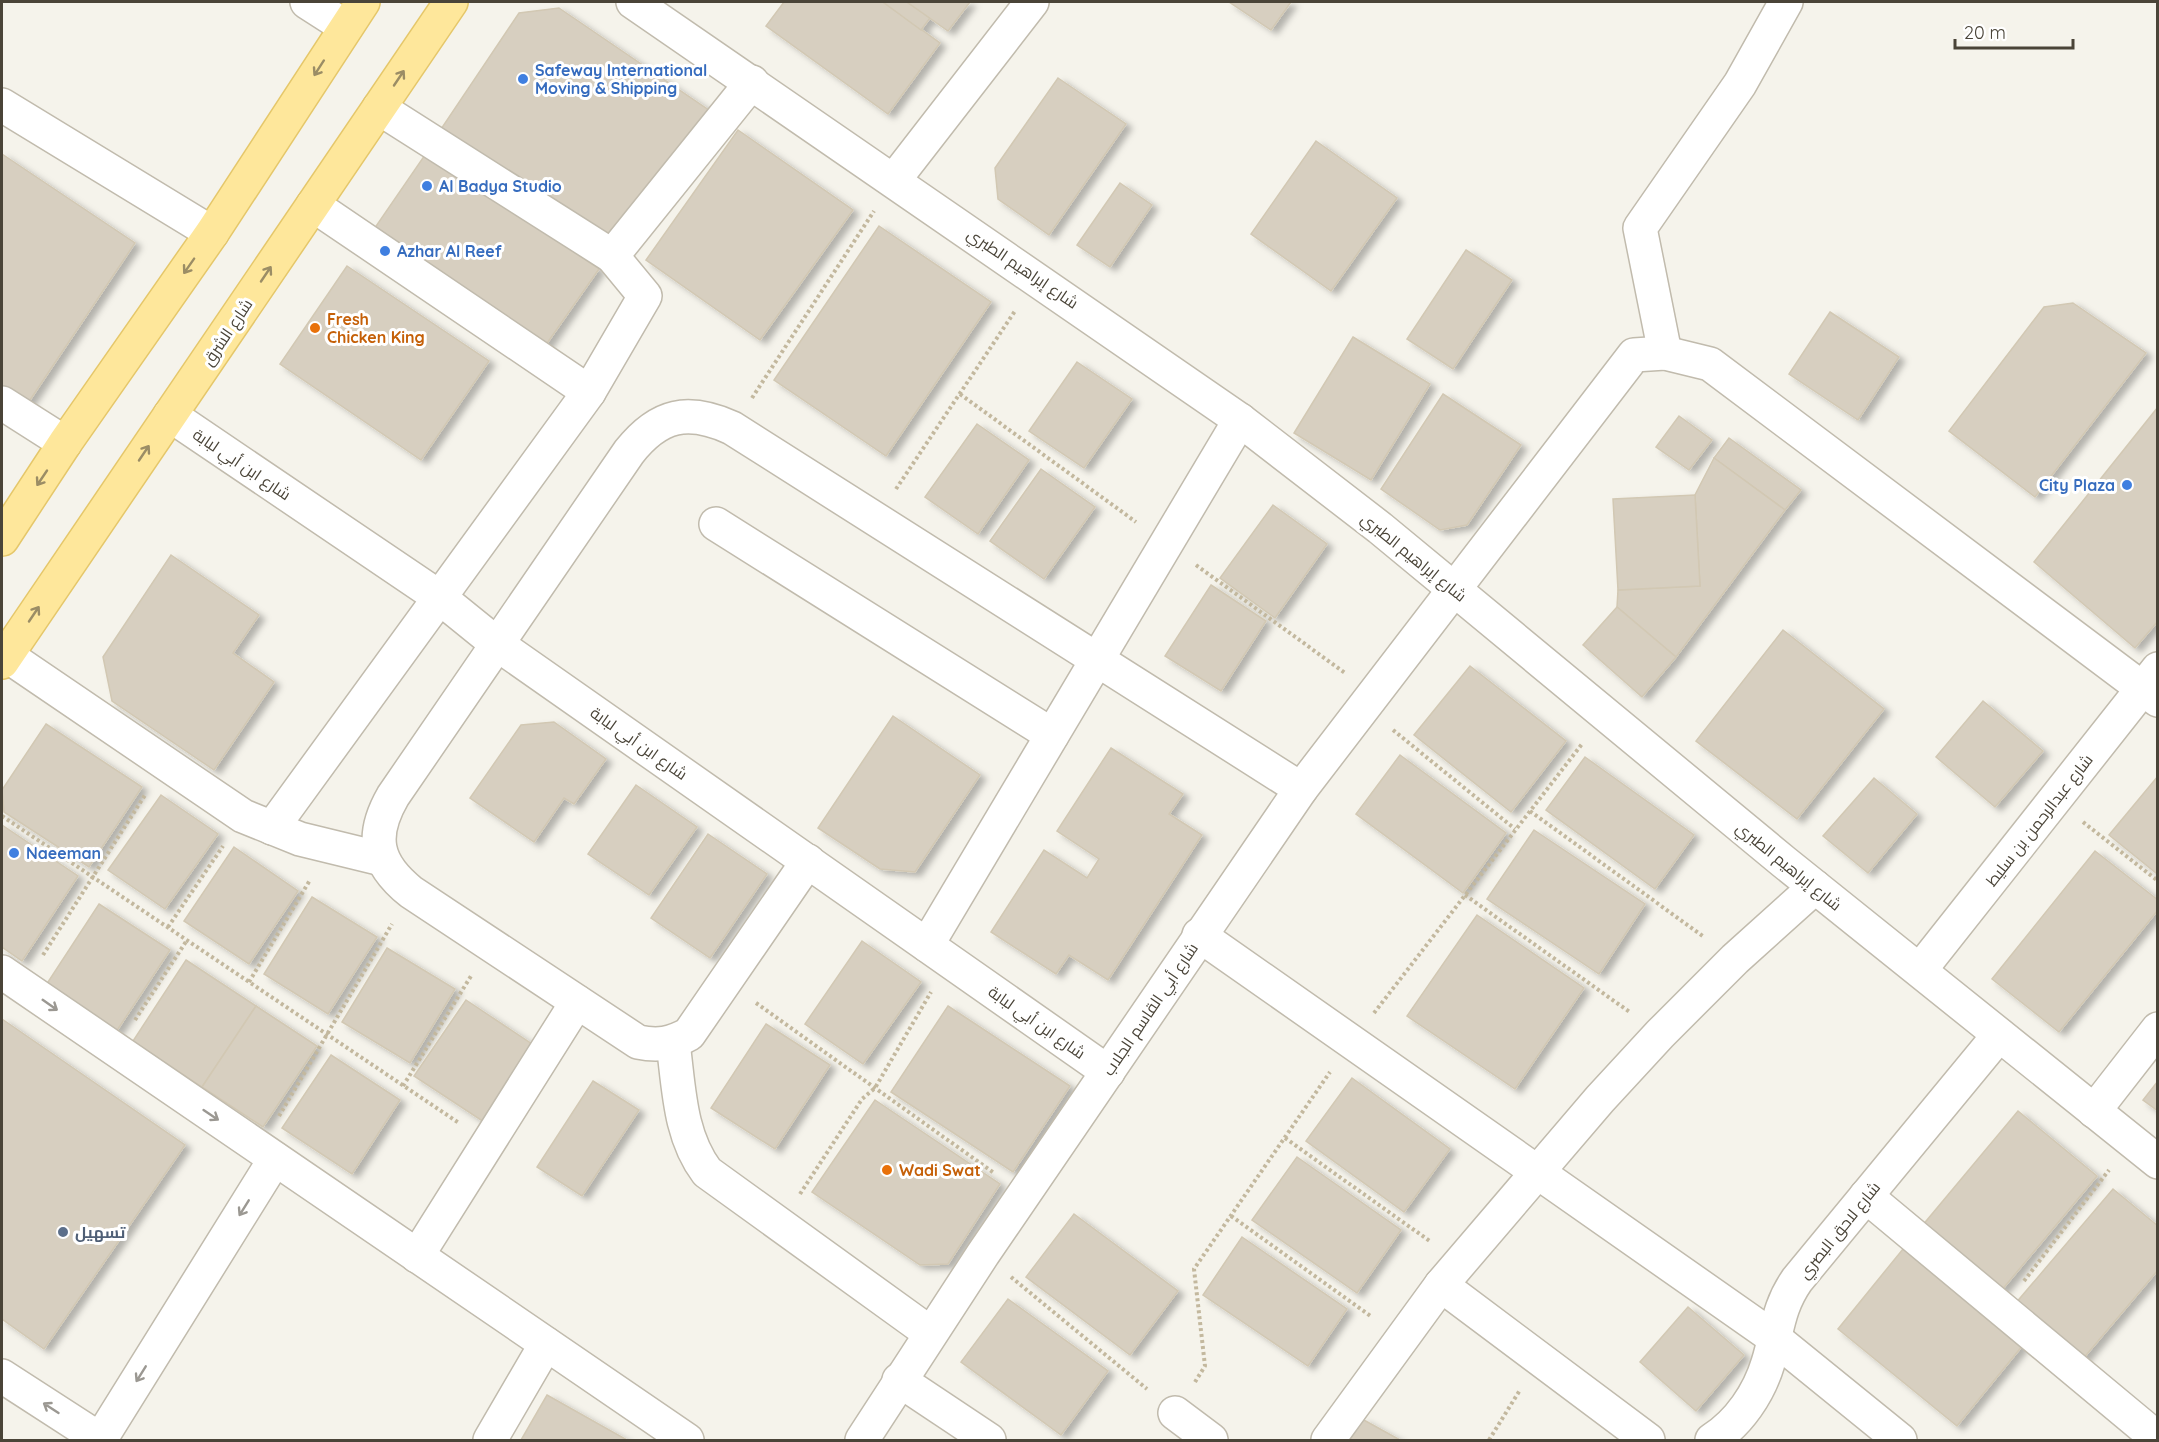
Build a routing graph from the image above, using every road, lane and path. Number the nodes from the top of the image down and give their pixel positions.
1 (307, 2) edge
2 (452, 2) edge
3 (633, 2) edge
4 (1032, 2) edge
5 (1786, 2) edge
6 (354, 14) edge
7 (752, 82) junction
8 (2, 105) edge
9 (379, 108) junction
10 (894, 180) junction
11 (313, 204) junction
12 (212, 233) junction
13 (612, 256) junction
14 (1037, 278) junction
15 (1665, 352) junction
16 (589, 392) junction
17 (2, 403) edge
18 (170, 415) junction
19 (1240, 420) junction
20 (732, 428) junction
21 (65, 443) junction
22 (876, 520) junction
23 (716, 524) dead end
24 (2, 539) edge
25 (1455, 590) junction
26 (440, 597) junction
27 (497, 644) junction
28 (4, 659) edge
29 (1097, 660) junction
30 (2152, 686) edge
31 (1364, 707) junction
32 (1604, 714) junction
33 (1052, 735) junction
34 (165, 764) junction
35 (1301, 789) junction
36 (2055, 799) junction
37 (1530, 811) junction
38 (2, 816) edge
39 (257, 822) junction
40 (1515, 830) junction
41 (330, 846) junction
42 (382, 859) junction
43 (808, 861) junction
44 (93, 877) junction
45 (2157, 881) edge
46 (1815, 887) junction
47 (411, 892) junction
48 (1465, 895) junction
49 (168, 927) junction
50 (1199, 936) junction
51 (187, 940) junction
52 (490, 945) junction
53 (938, 953) junction
54 (1735, 959) junction
55 (1920, 970) junction
56 (12, 979) edge
57 (249, 982) junction
58 (726, 982) junction
59 (577, 1002) junction
60 (2157, 1029) edge
61 (1660, 1034) junction
62 (328, 1035) junction
63 (1999, 1035) junction
64 (1351, 1042) junction
65 (673, 1043) junction
66 (116, 1050) junction
67 (1108, 1072) junction
68 (403, 1086) junction
69 (875, 1088) junction
70 (2094, 1111) junction
71 (1285, 1138) junction
72 (2132, 1142) junction
73 (489, 1143) junction
74 (267, 1153) junction
75 (2157, 1162) edge
76 (1538, 1172) junction
77 (1024, 1194) junction
78 (1866, 1196) junction
79 (1231, 1216) junction
80 (780, 1226) junction
81 (983, 1254) junction
82 (417, 1256) junction
83 (1450, 1274) junction
84 (2001, 1309) junction
85 (930, 1333) junction
86 (1402, 1338) junction
87 (1773, 1338) junction
88 (546, 1344) junction
89 (1539, 1359) junction
90 (2, 1376) edge
91 (899, 1380) junction
92 (1175, 1413) junction
93 (2157, 1439) edge
94 (100, 1440) edge
95 (490, 1440) edge
96 (687, 1440) edge
97 (862, 1440) edge
98 (989, 1440) edge
99 (1211, 1440) edge
100 (1328, 1440) edge
101 (1489, 1440) edge
102 (1648, 1440) edge
103 (1712, 1440) edge
104 (1900, 1440) edge

1 - 6 street
9 -> 2 main road, شارع الشرق
3 - 7 street, شارع إبراهيم الطبري
4 - 10 street
5 - 15 street
6 -> 12 main road
7 - 10 street, شارع إبراهيم الطبري
7 - 13 street
8 - 12 street
9 - 11 main road, شارع الشرق
9 - 13 street
10 - 14 street, شارع إبراهيم الطبري
10 - 20 path
11 - 16 street
18 -> 11 main road, شارع الشرق
12 -> 21 main road
13 - 16 street
14 - 19 street, شارع إبراهيم الطبري
14 - 22 path
15 - 25 street, شارع أبي القاسم الجلاب
15 - 30 street
16 - 26 street
17 - 21 street
18 - 26 street, شارع ابن أبي لبابة
28 -> 18 main road, شارع الشرق
19 - 25 street, شارع إبراهيم الطبري
19 - 29 street
20 - 22 street
20 - 27 street
21 -> 24 main road
22 - 29 street
23 - 33 street
25 - 31 street, شارع أبي القاسم الجلاب
25 - 32 street, شارع إبراهيم الطبري
26 - 27 street, شارع ابن أبي لبابة
26 - 39 street
27 - 42 street
27 - 43 street, شارع ابن أبي لبابة
28 - 34 street
29 - 33 street
29 - 35 street
30 - 36 street, شارع عبدالرحمن بن سليط
31 - 35 street, شارع أبي القاسم الجلاب
31 - 40 path
32 - 37 path
32 - 46 street, شارع إبراهيم الطبري
33 - 53 street
34 - 39 street
34 - 44 path
35 - 50 street, شارع أبي القاسم الجلاب
36 - 45 path
36 - 55 street, شارع عبدالرحمن بن سليط
37 - 40 path
37 - 54 path
38 - 44 path
39 - 41 street
39 - 49 path
40 - 48 path
41 - 42 street
41 - 57 path
42 - 47 street
43 - 53 street, شارع ابن أبي لبابة
43 - 58 street
44 - 49 path
44 - 56 path
46 - 54 street
46 - 55 street, شارع إبراهيم الطبري
47 - 52 street
47 - 62 path
48 - 61 path
48 - 64 path
49 - 51 path
50 - 64 street
50 - 67 street, شارع أبي القاسم الجلاب
51 - 57 path
51 - 66 path
52 - 59 street
52 - 68 path
53 - 67 street, شارع ابن أبي لبابة
53 - 69 path
54 - 61 street
55 - 63 street, شارع إبراهيم الطبري
56 -> 66 street
57 - 62 path
58 - 65 street
58 - 69 path
59 - 65 street
59 - 73 street
60 - 70 street
61 - 76 street
62 - 68 path
62 - 74 path
63 - 70 street, شارع إبراهيم الطبري
63 - 78 street, شارع لاحق البصري
64 - 71 path
64 - 76 street
65 - 80 street
66 -> 74 street
67 - 77 street, شارع أبي القاسم الجلاب
68 - 73 path
69 - 77 path
69 - 80 path
70 - 72 street, شارع إبراهيم الطبري
71 - 79 path
71 - 83 path
72 - 75 street, شارع إبراهيم الطبري
72 - 84 path
73 - 82 street
74 - 82 street
74 -> 94 street
76 - 83 street
76 - 87 street
77 - 81 street, شارع أبي القاسم الجلاب
78 - 84 street
78 - 87 street, شارع لاحق البصري
79 - 86 path
79 - 92 path
80 - 85 street
81 - 85 street, شارع أبي القاسم الجلاب
81 - 92 path
82 - 88 street
83 - 86 street
83 - 89 street
84 - 93 street
85 - 91 street, شارع أبي القاسم الجلاب
86 - 100 street
87 - 103 street, شارع لاحق البصري
87 - 104 street
88 - 95 street
88 - 96 street
89 - 101 path
89 - 102 street
94 -> 90 street
91 - 97 street, شارع أبي القاسم الجلاب
91 - 98 street
92 - 99 street

